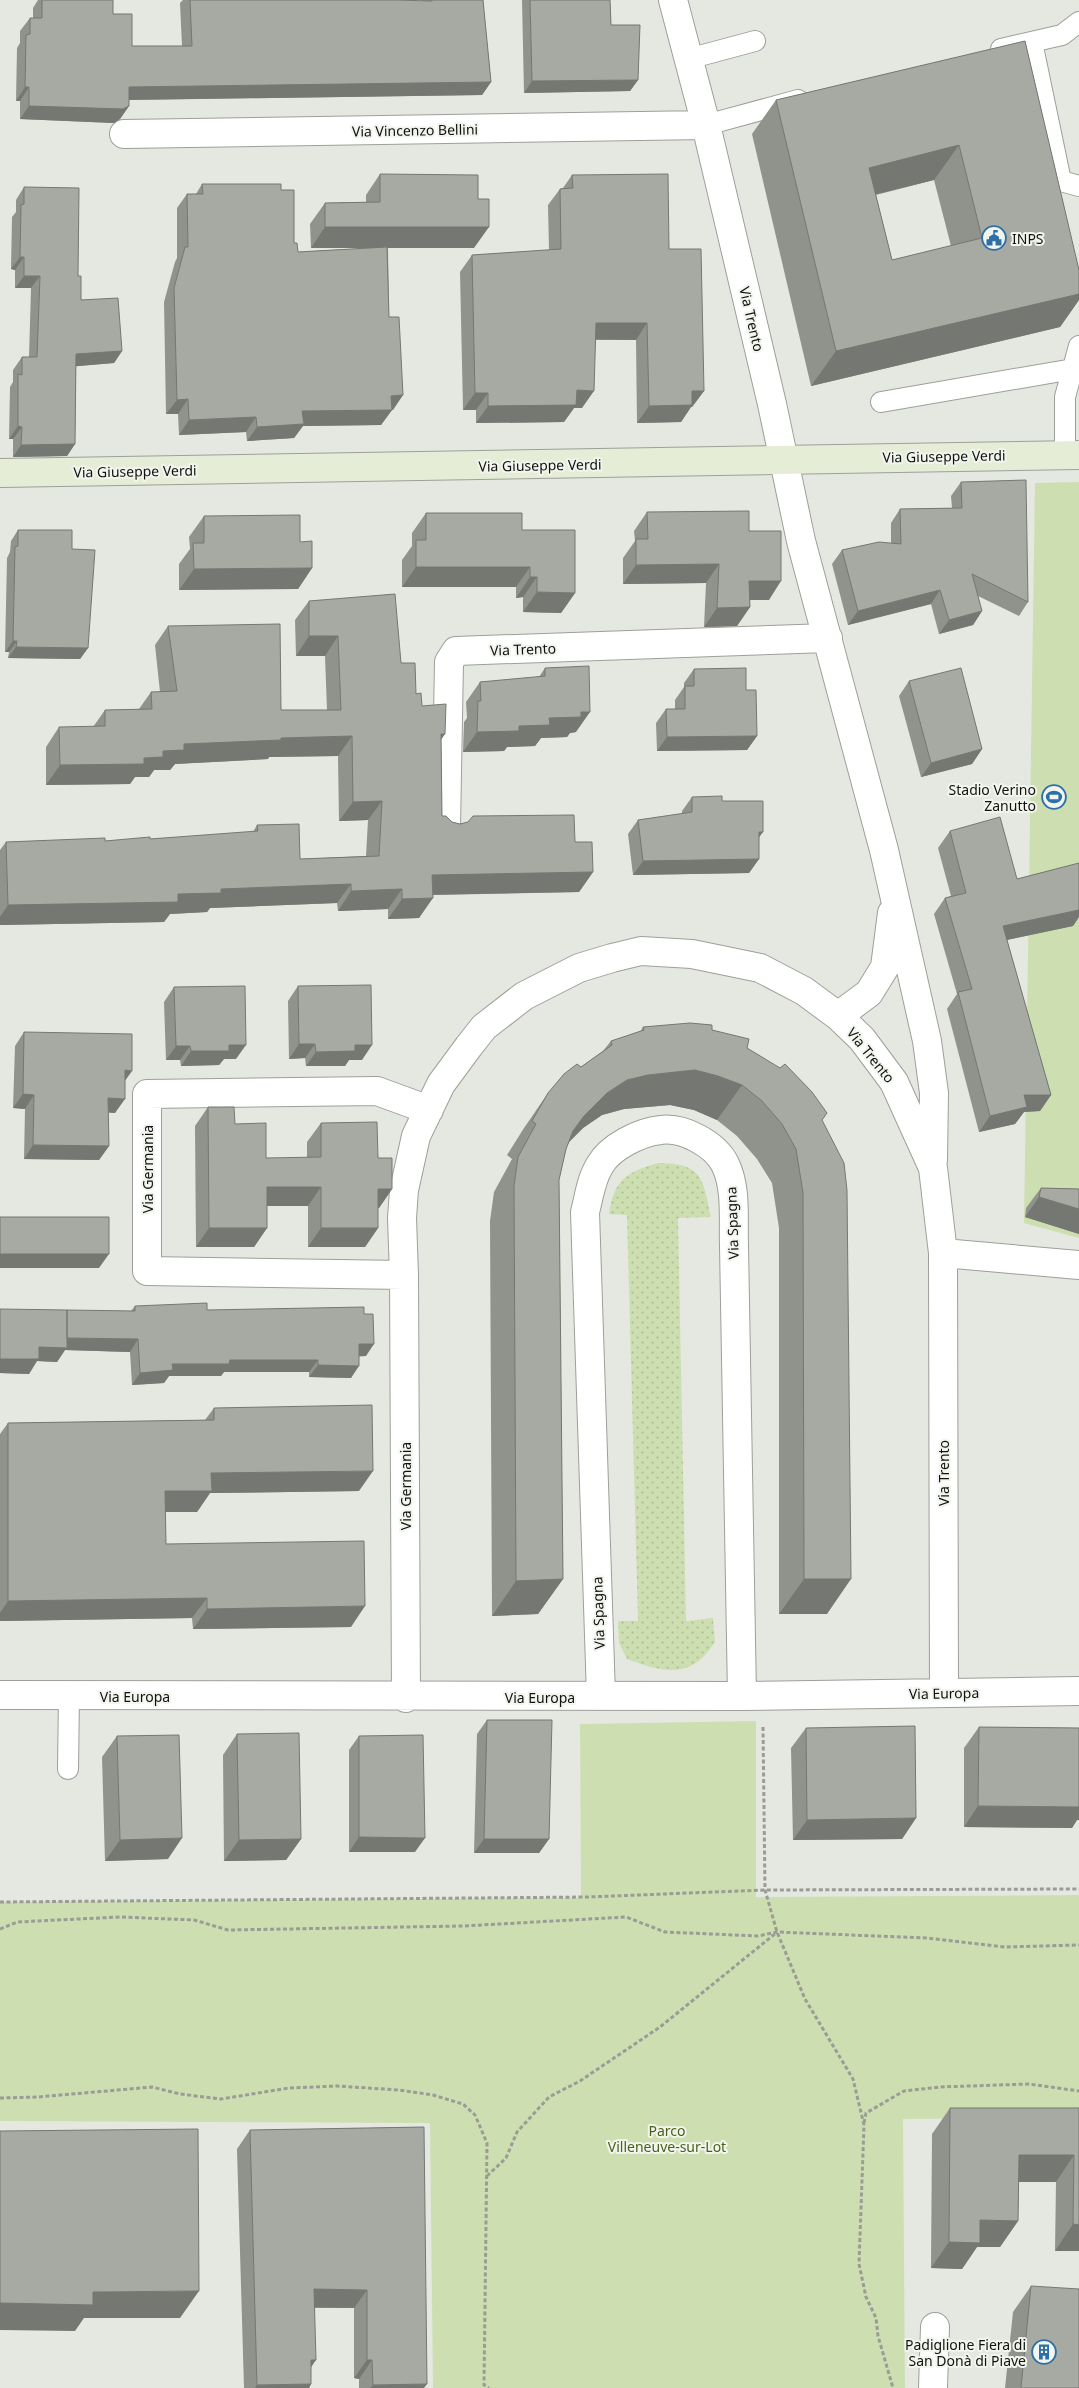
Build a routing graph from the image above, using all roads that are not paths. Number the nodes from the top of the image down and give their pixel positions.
1 (673, 0) edge
2 (1079, 22) edge
3 (755, 41) dead end
4 (1032, 42) junction
5 (984, 54) edge
6 (688, 59) junction
7 (812, 96) edge
8 (706, 125) junction
9 (124, 134) dead end
10 (1079, 186) edge
11 (1079, 346) edge
12 (1073, 370) junction
13 (880, 402) dead end
14 (1072, 455) edge
15 (785, 460) junction
16 (0, 473) edge
17 (828, 638) junction
18 (446, 828) edge
19 (894, 896) junction
20 (838, 1016) junction
21 (428, 1110) junction
22 (933, 1168) junction
23 (943, 1253) junction
24 (1079, 1265) edge
25 (404, 1275) junction
26 (1079, 1691) edge
27 (944, 1692) junction
28 (0, 1695) edge
29 (69, 1695) junction
30 (601, 1696) junction
31 (742, 1696) junction
32 (406, 1698) junction
33 (68, 1770) dead end
34 (935, 2327) dead end
35 (933, 2388) edge

1 - 6 street, Via Trento
2 - 4 lane
3 - 6 lane
4 - 5 lane
4 - 10 lane
6 - 8 street, Via Trento
7 - 8 lane
8 - 9 street, Via Vincenzo Bellini
8 - 15 street, Via Trento
11 - 12 lane
12 - 13 lane
12 - 14 lane
14 - 15 street, Via Giuseppe Verdi
15 - 16 street, Via Giuseppe Verdi
15 - 17 street, Via Trento
17 - 18 street, Via Trento
17 - 19 street, Via Trento
19 - 20 street, Via Trento
19 - 22 street, Via Trento
20 - 21 street, Via Germania
20 - 22 street, Via Trento
21 - 25 street, Via Germania
21 - 25 street, Via Germania
22 - 23 street, Via Trento
23 - 24 street
23 - 27 street, Via Trento
25 - 32 street, Via Germania
26 - 27 street, Via Europa
27 - 31 street, Via Europa
28 - 29 street, Via Europa
29 - 32 street, Via Europa
29 - 33 lane
30 - 31 street, Via Europa
30 - 31 street, Via Spagna
30 - 32 street, Via Europa
34 - 35 street

